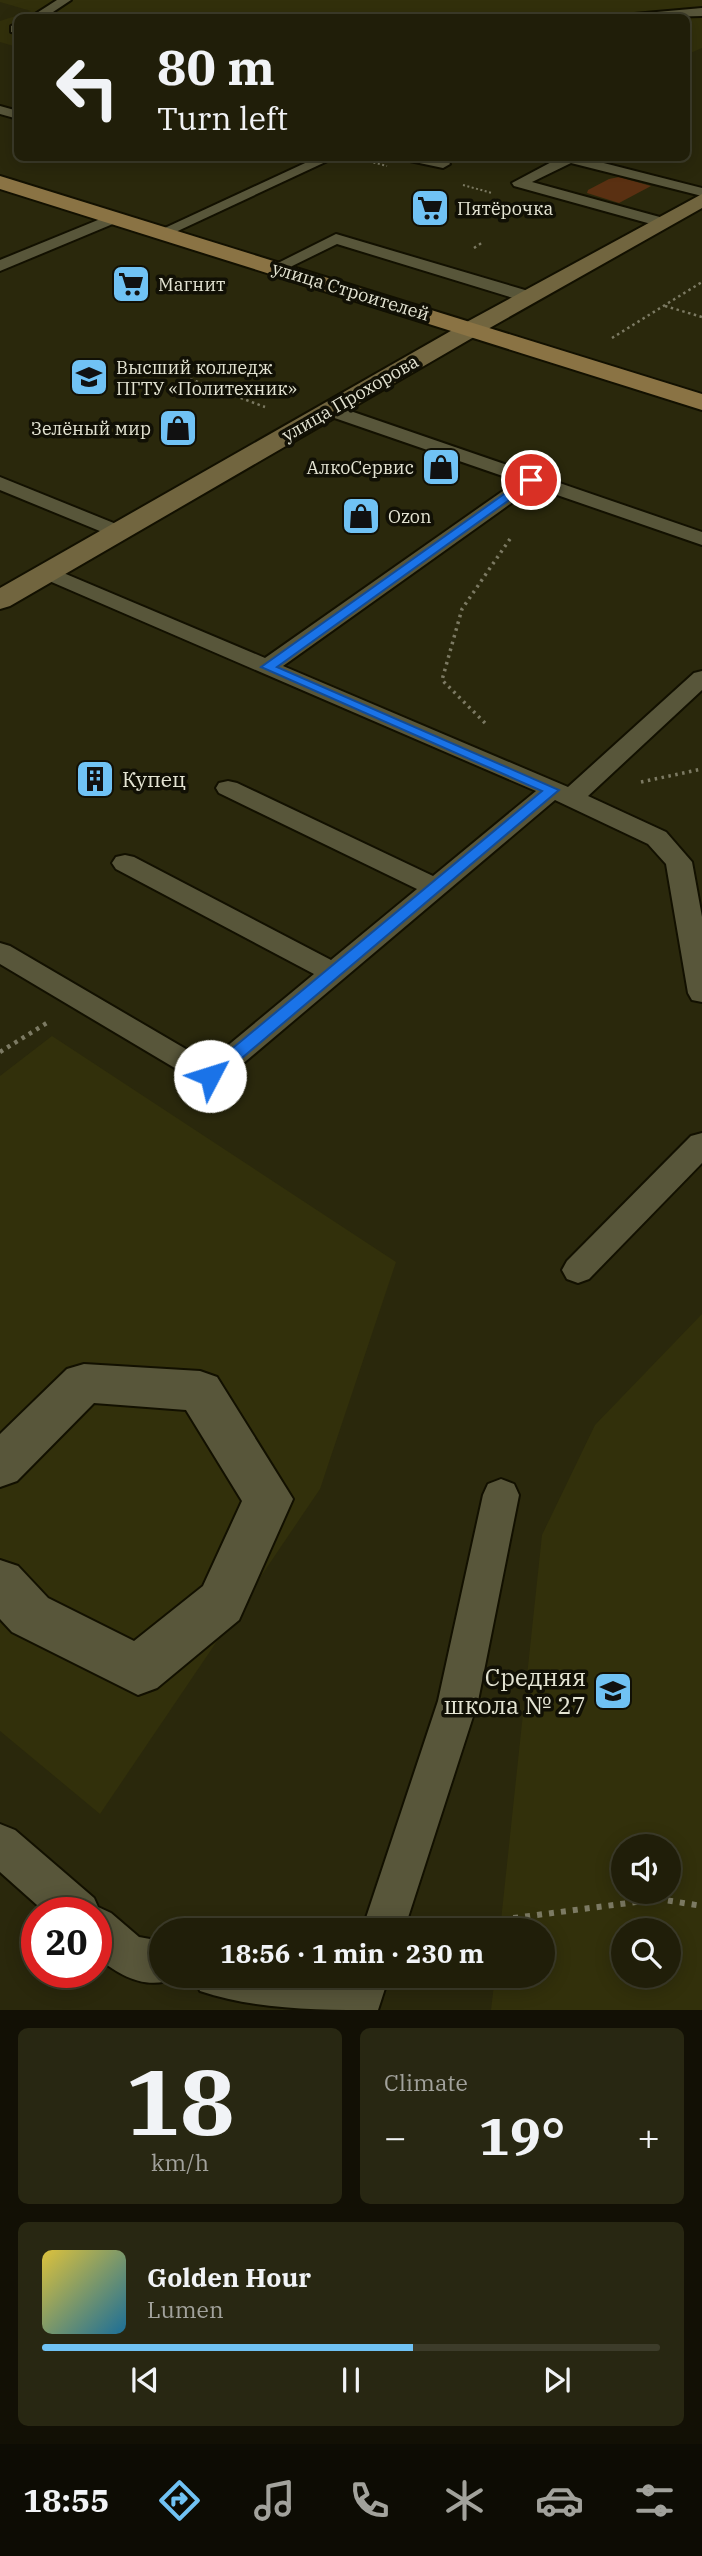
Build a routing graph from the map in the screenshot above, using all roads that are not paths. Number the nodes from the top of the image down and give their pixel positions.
1 (65, 0) edge
2 (702, 12) edge
3 (42, 14) edge
4 (679, 14) edge
5 (320, 161) edge
6 (429, 161) edge
7 (563, 161) edge
8 (581, 161) edge
9 (443, 164) dead end
10 (0, 182) edge
11 (702, 191) edge
12 (702, 200) edge
13 (115, 218) junction
14 (662, 222) junction
15 (162, 233) junction
16 (0, 266) edge
17 (275, 268) junction
18 (529, 297) junction
19 (471, 329) junction
20 (702, 402) edge
21 (330, 410) junction
22 (531, 480) junction
23 (0, 483) edge
24 (119, 531) junction
25 (702, 539) edge
26 (47, 573) junction
27 (2, 596) edge
28 (267, 667) junction
29 (702, 678) edge
30 (228, 788) dead end
31 (561, 794) junction
32 (125, 863) dead end
33 (435, 887) junction
34 (0, 952) edge
35 (334, 973) junction
36 (702, 993) edge
37 (702, 1144) edge
38 (578, 1270) dead end
39 (0, 1466) edge
40 (501, 1495) dead end
41 (0, 1583) edge
42 (0, 1845) edge
43 (60, 1897) edge
44 (387, 1918) edge
45 (112, 1941) edge
46 (149, 1961) edge
47 (294, 1988) edge
48 (360, 1998) edge

1 - 3 lane
2 - 4 lane
5 - 15 lane
6 - 9 lane
7 - 14 lane
8 - 11 lane
10 - 13 main road, улица Строителей
12 - 14 street, улица Прохорова
13 - 15 main road, улица Строителей
13 - 16 lane
14 - 18 street, улица Прохорова
15 - 17 main road, улица Строителей
17 - 18 lane
17 - 19 main road, улица Строителей
18 - 19 street, улица Прохорова
19 - 20 main road, улица Строителей
19 - 21 street, улица Прохорова
21 - 22 lane
21 - 24 street, улица Прохорова
22 - 25 lane
22 - 28 lane
23 - 24 lane
24 - 26 street, улица Прохорова
26 - 27 street, улица Прохорова
26 - 28 lane
28 - 31 lane
29 - 31 lane
30 - 33 lane
31 - 33 lane
31 - 36 lane
32 - 35 lane
33 - 35 lane
34 - 35 lane
37 - 38 lane
39 - 41 street
40 - 44 lane
42 - 43 lane
45 - 46 lane
47 - 48 lane

